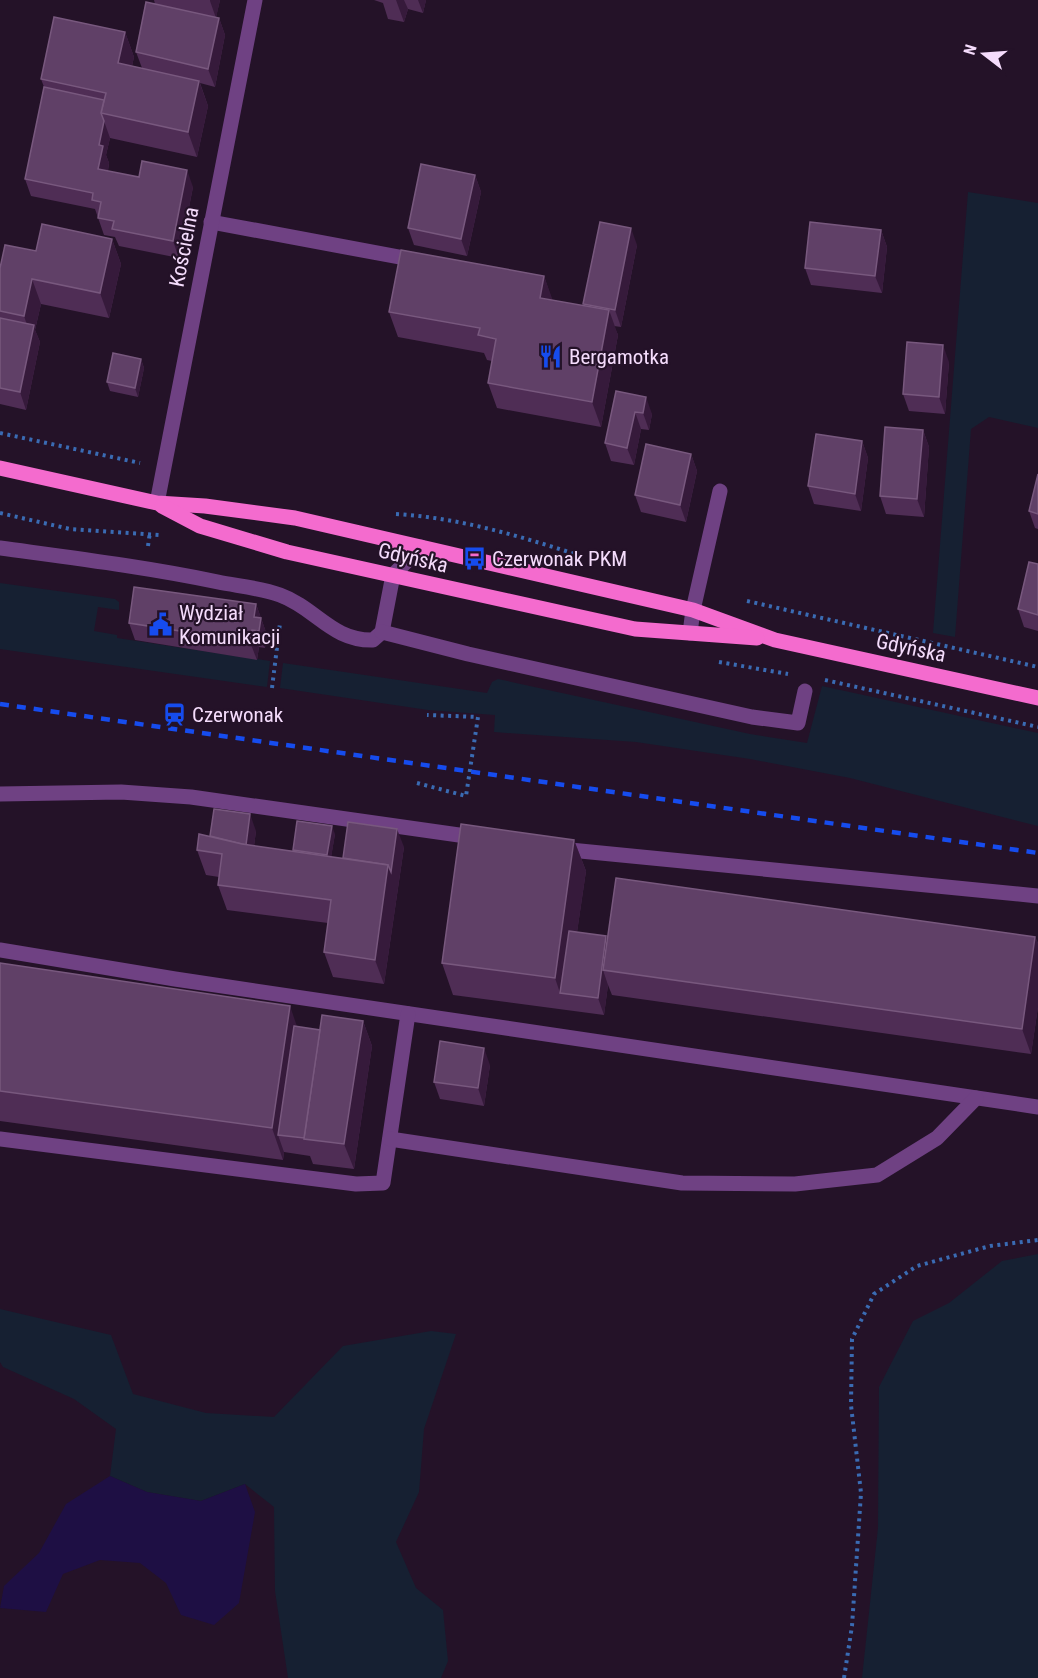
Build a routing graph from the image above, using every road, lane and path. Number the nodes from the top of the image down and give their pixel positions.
1 (255, 0) edge
2 (211, 222) junction
3 (410, 259) edge
4 (0, 433) edge
5 (0, 468) edge
6 (163, 468) junction
7 (720, 491) dead end
8 (157, 503) junction
9 (421, 547) junction
10 (0, 548) edge
11 (393, 575) junction
12 (693, 610) junction
13 (280, 626) dead end
14 (382, 632) junction
15 (690, 633) junction
16 (775, 640) junction
17 (272, 688) dead end
18 (805, 691) dead end
19 (1038, 698) edge
20 (427, 715) dead end
21 (417, 783) dead end
22 (0, 794) edge
23 (500, 841) edge
24 (543, 847) edge
25 (1038, 896) edge
26 (0, 950) edge
27 (408, 1014) junction
28 (976, 1098) junction
29 (1038, 1107) edge
30 (0, 1138) edge
31 (390, 1140) junction
32 (1038, 1240) edge
33 (844, 1678) edge

1 - 2 street, Kościelna
2 - 3 street
2 - 6 street, Kościelna
4 - 6 path
5 - 8 main road, Gdyńska
6 - 8 street, Kościelna
7 - 12 street
8 - 9 main road, Gdyńska
8 - 11 main road, Gdyńska
9 - 11 street
9 - 12 main road, Gdyńska
10 - 14 street
11 - 14 street
11 - 15 main road, Gdyńska
12 - 15 street
12 - 16 main road, Gdyńska
13 - 17 path
14 - 18 street
15 - 16 main road, Gdyńska
16 - 19 main road, Gdyńska
20 - 21 path
22 - 23 street
24 - 25 street
26 - 27 street
27 - 28 street
27 - 31 street
28 - 29 street
28 - 31 street
30 - 31 street
32 - 33 path

